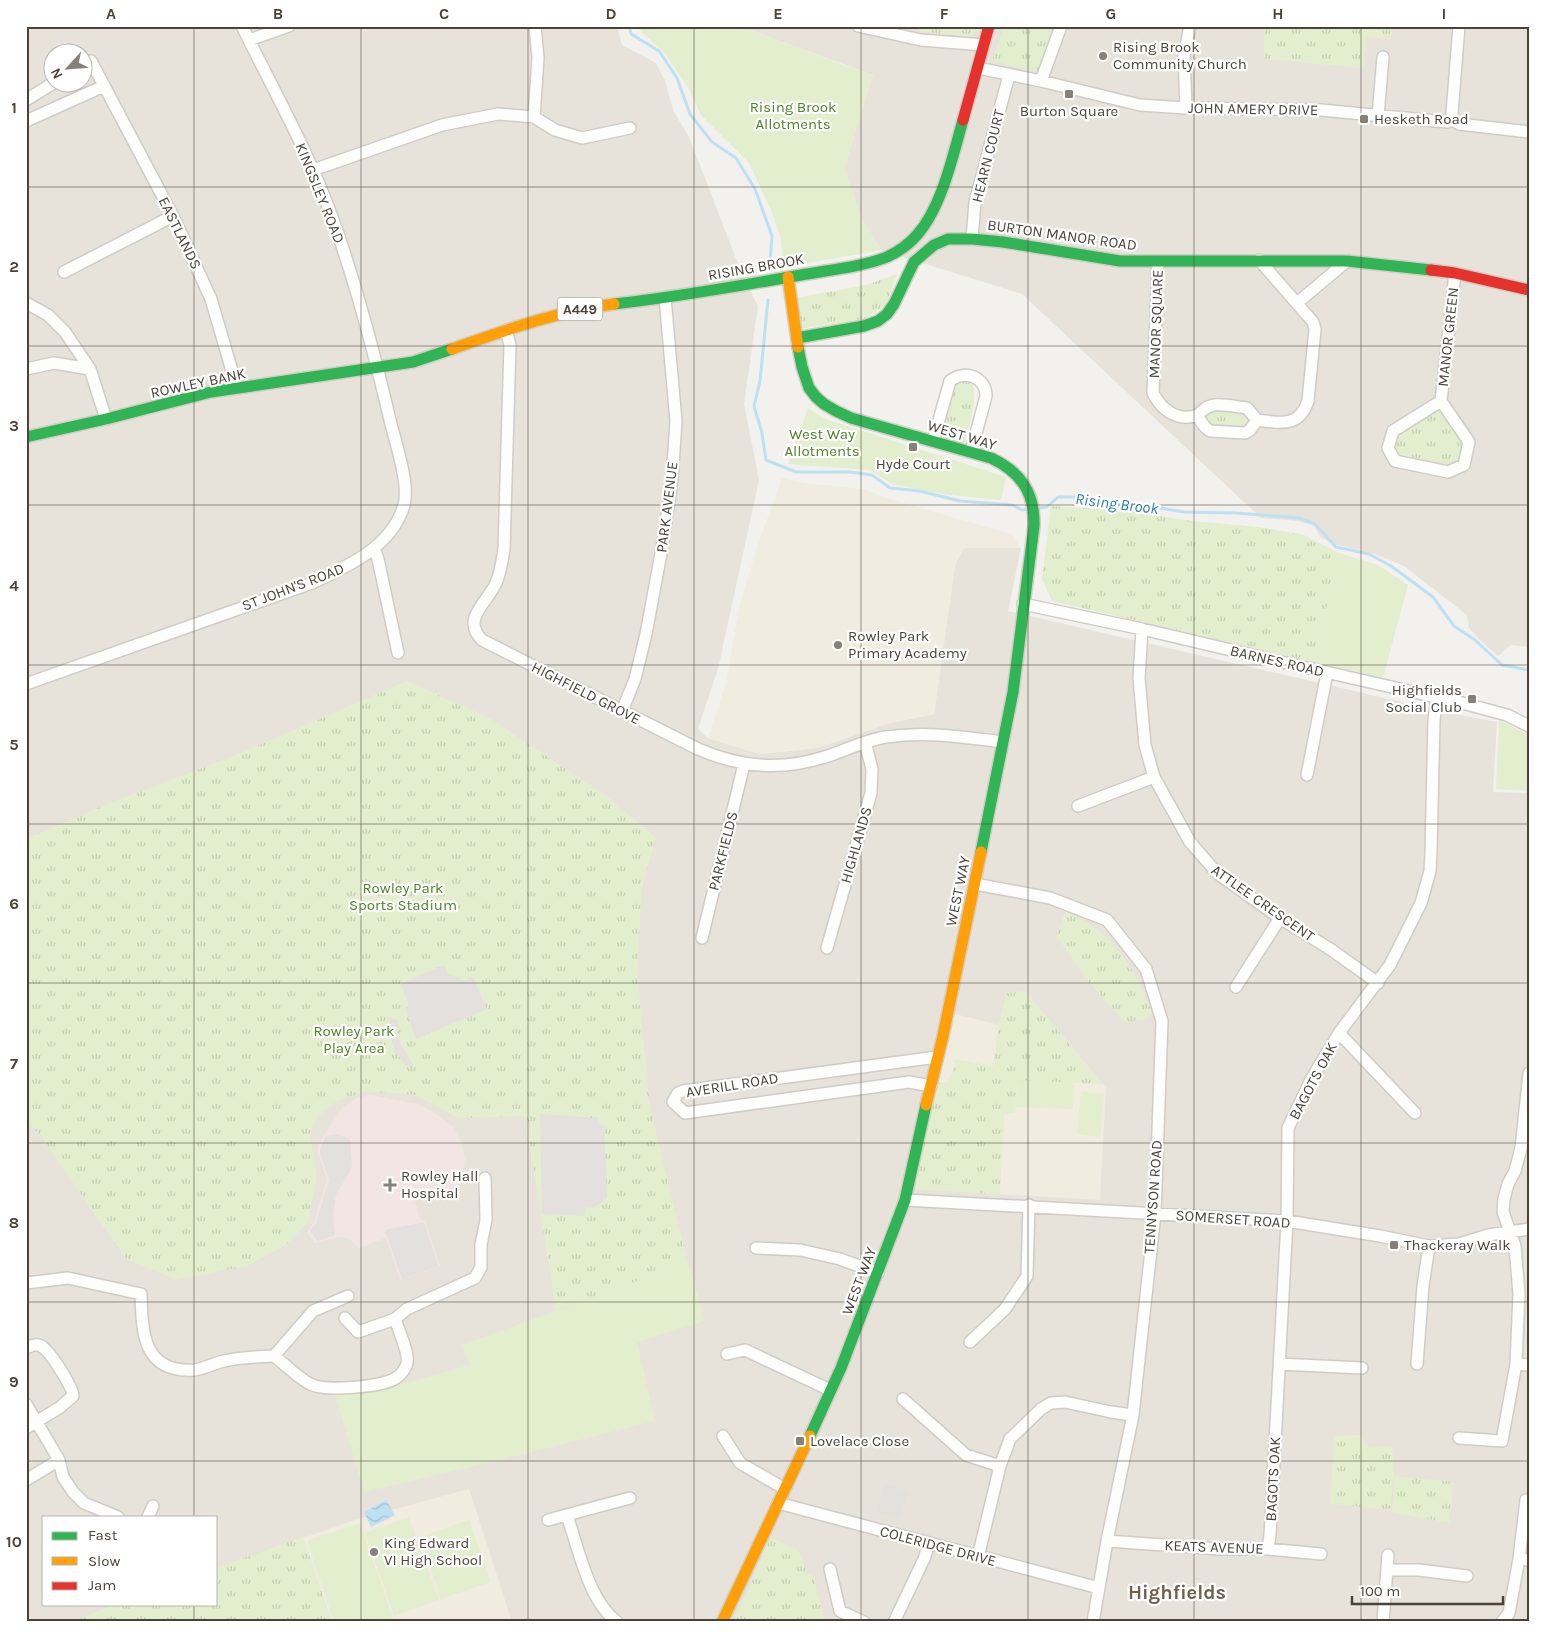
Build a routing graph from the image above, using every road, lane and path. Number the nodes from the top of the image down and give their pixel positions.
1 (242, 26) edge
2 (289, 26) edge
3 (535, 26) edge
4 (858, 26) edge
5 (990, 26) edge
6 (1062, 26) edge
7 (1460, 26) edge
8 (1188, 27) edge
9 (908, 32) edge
10 (248, 40) junction
11 (984, 45) junction
12 (1383, 57) dead end
13 (92, 63) edge
14 (978, 68) junction
15 (1009, 75) junction
16 (1041, 81) junction
17 (104, 86) junction
18 (42, 90) edge
19 (26, 100) edge
20 (1186, 108) junction
21 (1378, 116) junction
22 (534, 117) junction
23 (1453, 120) junction
24 (26, 121) edge
25 (630, 128) dead end
26 (1529, 132) edge
27 (313, 170) junction
28 (173, 216) junction
29 (972, 238) junction
30 (1259, 260) junction
31 (1347, 261) junction
32 (1158, 262) junction
33 (64, 272) dead end
34 (1455, 273) junction
35 (788, 277) junction
36 (1529, 290) edge
37 (665, 298) junction
38 (26, 303) edge
39 (1297, 303) junction
40 (506, 330) junction
41 (796, 338) junction
42 (378, 368) junction
43 (26, 369) edge
44 (90, 369) junction
45 (237, 388) junction
46 (1441, 401) junction
47 (1197, 416) junction
48 (106, 419) junction
49 (1257, 420) junction
50 (26, 437) edge
51 (933, 441) junction
52 (971, 452) junction
53 (374, 549) junction
54 (1023, 604) junction
55 (1142, 628) junction
56 (398, 653) dead end
57 (1327, 673) junction
58 (26, 684) edge
59 (1437, 698) junction
60 (622, 711) junction
61 (1529, 726) edge
62 (865, 742) junction
63 (1003, 742) junction
64 (744, 764) junction
65 (1307, 775) dead end
66 (1154, 777) junction
67 (1078, 806) dead end
68 (975, 884) junction
69 (1280, 918) junction
70 (702, 938) dead end
71 (827, 948) dead end
72 (1378, 983) junction
73 (1236, 987) dead end
74 (1339, 1033) junction
75 (938, 1057) junction
76 (1529, 1073) edge
77 (931, 1086) junction
78 (1528, 1089) edge
79 (1415, 1113) dead end
80 (485, 1178) dead end
81 (905, 1200) junction
82 (1029, 1206) junction
83 (1154, 1213) junction
84 (1287, 1221) junction
85 (1529, 1229) edge
86 (1509, 1233) junction
87 (1429, 1246) junction
88 (756, 1248) dead end
89 (878, 1273) junction
90 (26, 1283) edge
91 (1524, 1295) edge
92 (348, 1296) dead end
93 (345, 1318) dead end
94 (395, 1319) junction
95 (970, 1342) dead end
96 (26, 1348) edge
97 (727, 1354) dead end
98 (274, 1356) junction
99 (1279, 1364) junction
100 (1417, 1364) dead end
101 (1516, 1364) junction
102 (1529, 1365) edge
103 (1362, 1368) dead end
104 (830, 1390) junction
105 (903, 1398) dead end
106 (26, 1404) edge
107 (1132, 1415) junction
108 (37, 1421) junction
109 (26, 1428) edge
110 (723, 1436) dead end
111 (1459, 1438) dead end
112 (59, 1460) junction
113 (1000, 1466) junction
114 (26, 1480) edge
115 (786, 1489) junction
116 (630, 1498) dead end
117 (1529, 1500) edge
118 (778, 1503) junction
119 (153, 1506) dead end
120 (115, 1516) edge
121 (148, 1516) edge
122 (567, 1516) junction
123 (548, 1520) dead end
124 (1107, 1541) junction
125 (930, 1543) junction
126 (1268, 1549) junction
127 (1321, 1554) dead end
128 (1388, 1555) dead end
129 (978, 1557) junction
130 (1524, 1560) edge
131 (830, 1569) dead end
132 (1387, 1570) junction
133 (1467, 1576) dead end
134 (1099, 1588) junction
135 (617, 1622) edge
136 (722, 1622) edge
137 (864, 1622) edge
138 (894, 1622) edge
139 (1093, 1622) edge
140 (1383, 1622) edge
141 (1502, 1622) edge

1 - 10 street, KINGSLEY ROAD
2 - 10 street
3 - 22 street
4 - 9 street
5 - 11 main road, RISING BROOK / A449
6 - 16 street
7 - 23 street
8 - 20 street
9 - 11 street
10 - 27 street, KINGSLEY ROAD
11 - 14 main road, RISING BROOK / A449
12 - 21 street
13 - 17 street, EASTLANDS
14 - 15 street, JOHN AMERY DRIVE
14 - 35 main road, RISING BROOK / A449
15 - 16 street, JOHN AMERY DRIVE
15 - 29 street, HEARN COURT
16 - 20 street, JOHN AMERY DRIVE
17 - 24 street
17 - 28 street, EASTLANDS
18 - 19 street
20 - 21 street, JOHN AMERY DRIVE
21 - 23 street, JOHN AMERY DRIVE
22 - 25 street
22 - 27 street
23 - 26 street, JOHN AMERY DRIVE
27 - 42 street, KINGSLEY ROAD
28 - 33 street
28 - 45 street, EASTLANDS
29 - 32 main road, BURTON MANOR ROAD
29 - 41 main road, BURTON MANOR ROAD
30 - 31 main road, BURTON MANOR ROAD
30 - 32 main road, BURTON MANOR ROAD
30 - 39 street
31 - 34 main road, BURTON MANOR ROAD
31 - 39 street
32 - 47 street, MANOR SQUARE
34 - 36 main road, BURTON MANOR ROAD
34 - 46 street, MANOR GREEN
35 - 37 main road, RISING BROOK / A449
35 - 41 main road, WEST WAY
37 - 40 main road, RISING BROOK / A449
37 - 60 street, PARK AVENUE
38 - 44 street
39 - 49 street
40 - 42 main road, RISING BROOK / A449
40 - 60 street, HIGHFIELD GROVE
41 - 51 main road, WEST WAY
42 - 45 main road, ROWLEY BANK / A449
42 - 53 street, ST JOHN'S ROAD
43 - 44 street
44 - 48 street
45 - 48 main road, ROWLEY BANK / A449
46 - 46 street, MANOR GREEN
47 - 49 street
47 - 49 street
48 - 50 main road, ROWLEY BANK / A449
51 - 52 main road, WEST WAY
51 - 52 street
52 - 54 main road, WEST WAY
53 - 56 street
53 - 58 street, ST JOHN'S ROAD
54 - 55 street, BARNES ROAD
54 - 63 main road, WEST WAY
55 - 57 street, BARNES ROAD
55 - 66 street, ATTLEE CRESCENT
57 - 59 street, BARNES ROAD
57 - 65 street
59 - 61 street, BARNES ROAD
59 - 72 street, BAGOTS OAK
60 - 64 street, HIGHFIELD GROVE
62 - 63 street, HIGHFIELD GROVE
62 - 64 street, HIGHFIELD GROVE
62 - 71 street, HIGHLANDS
63 - 68 main road, WEST WAY
64 - 70 street, PARKFIELDS
66 - 67 street
66 - 69 street, ATTLEE CRESCENT
68 - 75 main road, WEST WAY
68 - 83 street, TENNYSON ROAD
69 - 72 street, ATTLEE CRESCENT
69 - 73 street
72 - 74 street, BAGOTS OAK
74 - 79 street
74 - 84 street, BAGOTS OAK
75 - 77 main road, WEST WAY
75 - 77 street, AVERILL ROAD
76 - 78 street
77 - 81 main road, WEST WAY
78 - 86 street
80 - 94 street
81 - 82 street, SOMERSET ROAD
81 - 89 main road, WEST WAY
82 - 83 street, SOMERSET ROAD
82 - 95 street
83 - 84 street, SOMERSET ROAD
83 - 107 street, TENNYSON ROAD
84 - 87 street, SOMERSET ROAD
84 - 99 street, BAGOTS OAK
85 - 86 street, SOMERSET ROAD
86 - 87 street, SOMERSET ROAD
86 - 91 street
87 - 100 street
88 - 89 street
89 - 104 main road, WEST WAY
90 - 98 street
91 - 101 street
92 - 98 street
93 - 94 street
94 - 98 street
96 - 108 street
97 - 104 street
99 - 103 street
99 - 126 street, BAGOTS OAK
101 - 102 street
101 - 111 street
104 - 115 main road, WEST WAY
105 - 113 street
106 - 108 street
107 - 113 street
107 - 124 street, TENNYSON ROAD
108 - 109 street
108 - 112 street
110 - 115 street
112 - 114 street
112 - 120 street
113 - 129 street
115 - 118 main road, WEST WAY
116 - 122 street
117 - 130 street
118 - 125 street, COLERIDGE DRIVE
118 - 136 main road, WEST WAY
119 - 121 street
122 - 123 street
122 - 135 street
124 - 126 street, KEATS AVENUE
124 - 134 street, TENNYSON ROAD
125 - 129 street, COLERIDGE DRIVE
125 - 138 street
126 - 127 street, KEATS AVENUE
128 - 132 street
129 - 134 street, COLERIDGE DRIVE
130 - 141 street
131 - 137 street
132 - 133 street
132 - 140 street
134 - 139 street, TENNYSON ROAD

